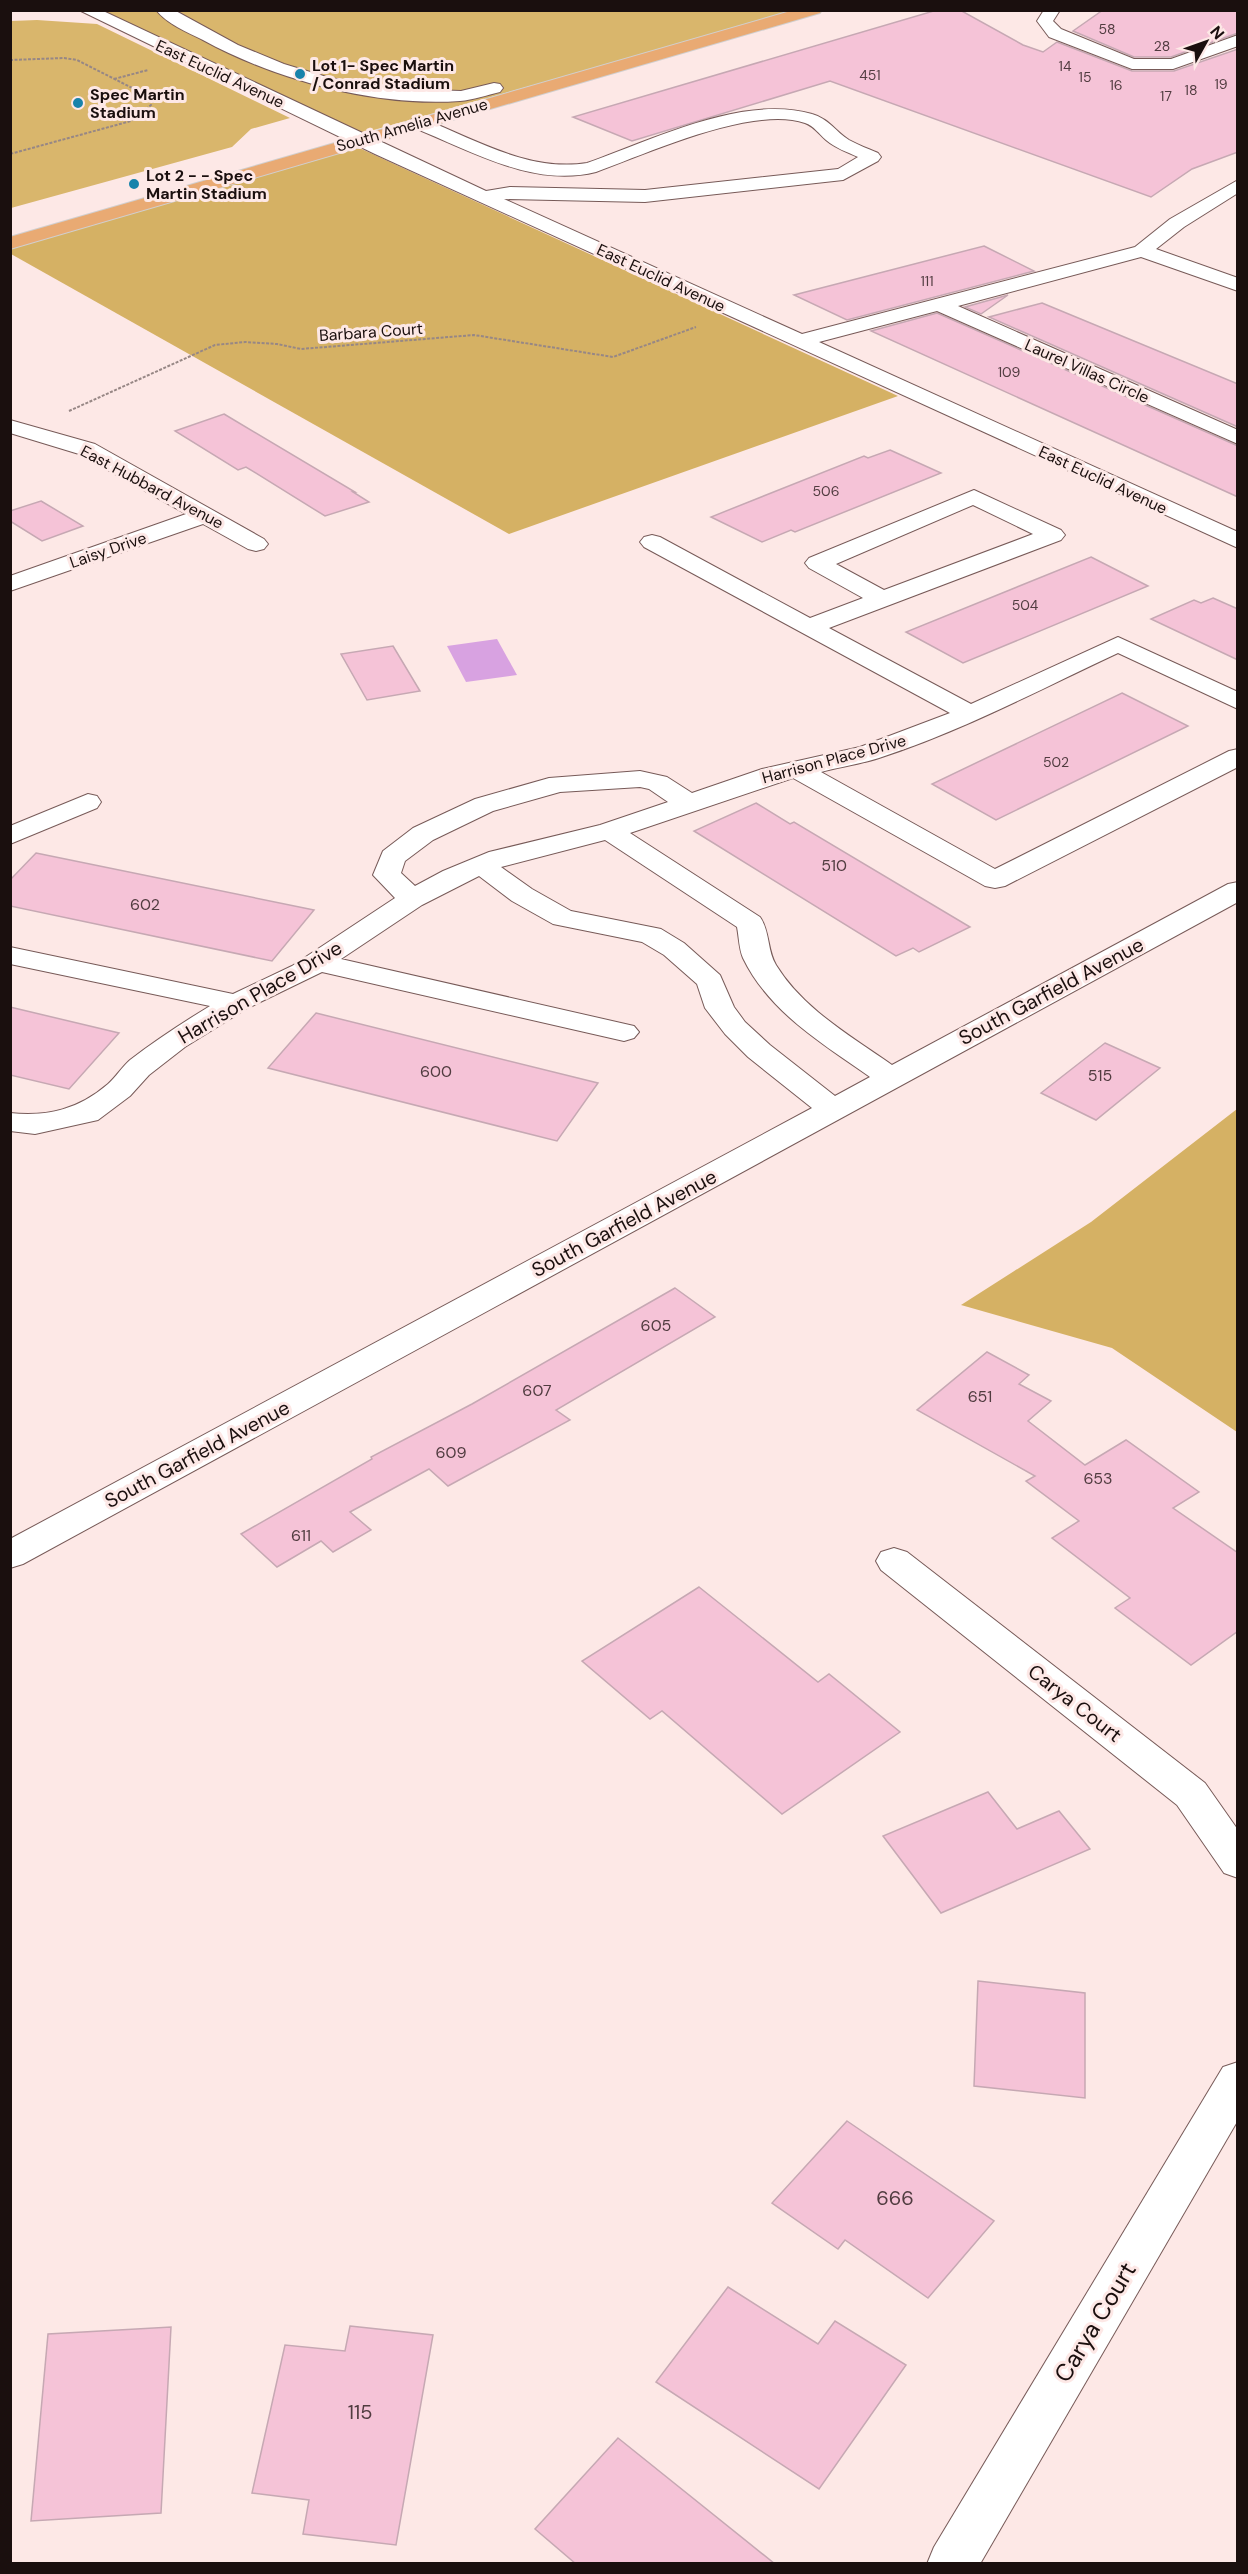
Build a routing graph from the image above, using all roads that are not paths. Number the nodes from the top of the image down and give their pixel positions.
1 (87, 10) edge
2 (164, 10) edge
3 (814, 10) edge
4 (1052, 10) edge
5 (1238, 40) edge
6 (494, 88) dead end
7 (418, 123) junction
8 (359, 140) junction
9 (1238, 185) edge
10 (483, 196) junction
11 (645, 196) junction
12 (527, 217) junction
13 (10, 243) edge
14 (1142, 251) junction
15 (1238, 285) edge
16 (937, 304) junction
17 (800, 341) junction
18 (12, 426) edge
19 (1238, 438) edge
20 (205, 516) junction
21 (1238, 541) edge
22 (652, 542) dead end
23 (256, 544) dead end
24 (10, 584) edge
25 (883, 598) junction
26 (808, 627) junction
27 (1238, 702) edge
28 (969, 713) junction
29 (1238, 757) edge
30 (797, 769) junction
31 (88, 802) dead end
32 (690, 804) junction
33 (609, 831) junction
34 (10, 836) edge
35 (481, 865) junction
36 (1238, 890) edge
37 (412, 899) junction
38 (10, 955) edge
39 (318, 962) junction
40 (236, 1003) junction
41 (624, 1032) dead end
42 (891, 1078) junction
43 (834, 1109) junction
44 (10, 1122) edge
45 (10, 1555) edge
46 (894, 1561) dead end
47 (1238, 1862) edge
48 (1238, 2080) edge
49 (952, 2564) edge

1 - 8 street, East Euclid Avenue
2 - 6 street
3 - 7 main road, South Amelia Avenue
4 - 5 street
7 - 8 main road, South Amelia Avenue
7 - 11 street
8 - 10 street, East Euclid Avenue
8 - 13 main road, South Amelia Avenue
9 - 14 street
10 - 11 street
10 - 12 street, East Euclid Avenue
11 - 12 street
12 - 17 street, East Euclid Avenue
14 - 15 street
14 - 16 street
16 - 17 street
16 - 19 street, Laurel Villas Circle
17 - 21 street, East Euclid Avenue
18 - 20 street, East Hubbard Avenue
20 - 23 street, East Hubbard Avenue
20 - 24 street, Laisy Drive
22 - 26 street
25 - 25 street
25 - 26 street
26 - 28 street
27 - 28 street, Harrison Place Drive
28 - 30 street, Harrison Place Drive
29 - 30 street
30 - 32 street, Harrison Place Drive
31 - 34 street
32 - 33 street, Harrison Place Drive
32 - 37 street
33 - 35 street, Harrison Place Drive
33 - 42 street
35 - 37 street, Harrison Place Drive
35 - 43 street
36 - 42 street, South Garfield Avenue
37 - 39 street, Harrison Place Drive
38 - 40 street
39 - 40 street, Harrison Place Drive
39 - 41 street
40 - 44 street, Harrison Place Drive
42 - 43 street, South Garfield Avenue
43 - 45 street, South Garfield Avenue
46 - 47 street, Carya Court
48 - 49 street, Carya Court

